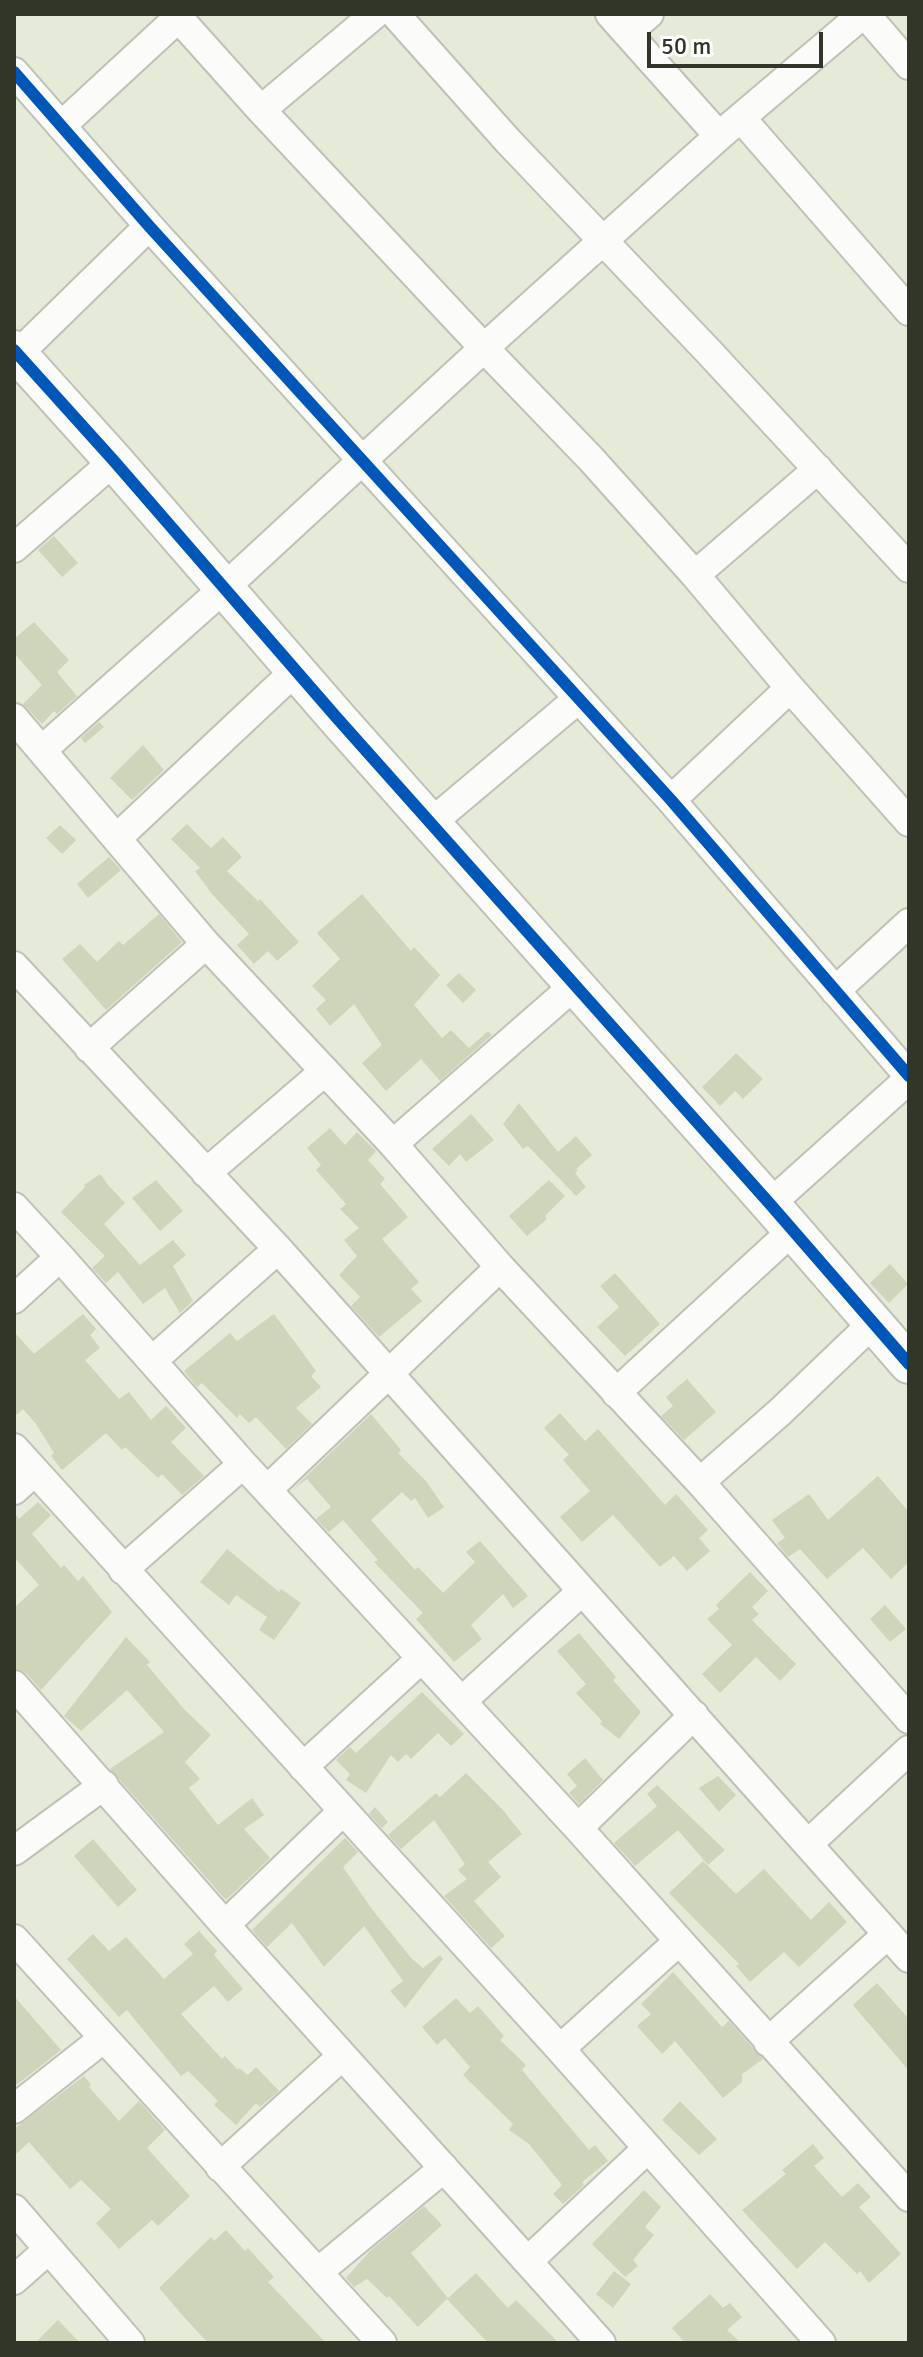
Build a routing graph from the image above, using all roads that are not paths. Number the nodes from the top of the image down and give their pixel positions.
1 (375, 14) edge
2 (395, 14) edge
3 (649, 14) edge
4 (176, 16) edge
5 (849, 18) edge
6 (619, 23) edge
7 (909, 65) edge
8 (14, 72) edge
9 (261, 110) junction
10 (61, 126) junction
11 (730, 127) junction
12 (149, 226) junction
13 (603, 242) junction
14 (909, 311) edge
15 (484, 348) junction
16 (16, 352) edge
17 (114, 461) junction
18 (362, 462) junction
19 (818, 469) junction
20 (14, 548) edge
21 (909, 568) edge
22 (695, 575) junction
23 (223, 589) junction
24 (295, 671) junction
25 (790, 688) junction
26 (578, 699) junction
27 (14, 718) edge
28 (42, 750) junction
29 (671, 800) junction
30 (909, 822) edge
31 (431, 823) junction
32 (117, 838) junction
33 (909, 923) edge
34 (206, 944) junction
35 (14, 966) edge
36 (575, 985) junction
37 (835, 991) junction
38 (89, 1048) junction
39 (325, 1071) junction
40 (909, 1077) edge
41 (393, 1144) junction
42 (206, 1173) junction
43 (14, 1207) edge
44 (781, 1218) junction
45 (278, 1249) junction
46 (60, 1257) junction
47 (500, 1267) junction
48 (14, 1299) edge
49 (873, 1323) junction
50 (153, 1360) junction
51 (909, 1364) edge
52 (388, 1373) junction
53 (616, 1393) junction
54 (14, 1448) edge
55 (243, 1464) junction
56 (24, 1481) edge
57 (700, 1482) junction
58 (267, 1490) junction
59 (123, 1570) junction
60 (581, 1592) junction
61 (421, 1659) junction
62 (17, 1693) edge
63 (462, 1701) junction
64 (694, 1715) junction
65 (909, 1719) edge
66 (909, 1750) edge
67 (303, 1767) junction
68 (104, 1785) junction
69 (343, 1811) junction
70 (578, 1828) junction
71 (809, 1843) junction
72 (14, 1851) edge
73 (225, 1925) junction
74 (888, 1934) junction
75 (14, 1939) edge
76 (679, 1941) junction
77 (909, 1958) edge
78 (104, 2038) junction
79 (768, 2042) junction
80 (560, 2049) junction
81 (342, 2056) junction
82 (14, 2109) edge
83 (648, 2148) junction
84 (220, 2167) junction
85 (444, 2168) junction
86 (909, 2197) edge
87 (14, 2209) edge
88 (48, 2250) junction
89 (528, 2261) junction
90 (318, 2272) junction
91 (14, 2280) edge
92 (130, 2343) edge
93 (382, 2343) edge
94 (601, 2343) edge
95 (821, 2343) edge

1 - 9 street
2 - 13 street
3 - 6 street
4 - 9 street
4 - 10 street
5 - 7 street
5 - 11 street
6 - 11 street
8 - 10 street
9 - 15 street
10 - 12 street
11 - 13 street
11 - 14 street
12 - 16 street
12 - 18 street
13 - 15 street
13 - 19 street
15 - 18 street
15 - 22 street
16 - 17 street
17 - 20 street
17 - 23 street
18 - 23 street
18 - 26 street
19 - 21 street
19 - 22 street
22 - 25 street
23 - 24 street
23 - 28 street
24 - 31 street
24 - 32 street
25 - 29 street
25 - 30 street
26 - 29 street
26 - 31 street
27 - 28 street
28 - 32 street
29 - 37 street
31 - 36 street
32 - 34 street
33 - 37 street
34 - 38 street
34 - 39 street
35 - 38 street
36 - 41 street
36 - 44 street
37 - 40 street
38 - 42 street
39 - 41 street
39 - 42 street
40 - 44 street
41 - 47 street
42 - 45 street
43 - 46 street
44 - 49 street
44 - 53 street
45 - 50 street
45 - 52 street
46 - 48 street
46 - 50 street
47 - 52 street
47 - 53 street
49 - 51 street
49 - 57 street
50 - 55 street
52 - 58 street
52 - 60 street
53 - 57 street
54 - 56 street
55 - 58 street
55 - 59 street
56 - 59 street
57 - 65 street
58 - 61 street
59 - 67 street
60 - 63 street
60 - 64 street
61 - 63 street
61 - 67 street
62 - 68 street
63 - 70 street
64 - 70 street
64 - 71 street
66 - 71 street
67 - 69 street
68 - 72 street
68 - 73 street
69 - 73 street
69 - 80 street
70 - 76 street
71 - 74 street
73 - 81 street
74 - 77 street
74 - 79 street
75 - 78 street
76 - 79 street
76 - 80 street
78 - 82 street
78 - 84 street
79 - 86 street
80 - 83 street
81 - 84 street
81 - 85 street
83 - 89 street
83 - 95 street
84 - 90 street
85 - 89 street
85 - 90 street
87 - 88 street
88 - 91 street
88 - 92 street
89 - 94 street
90 - 93 street

